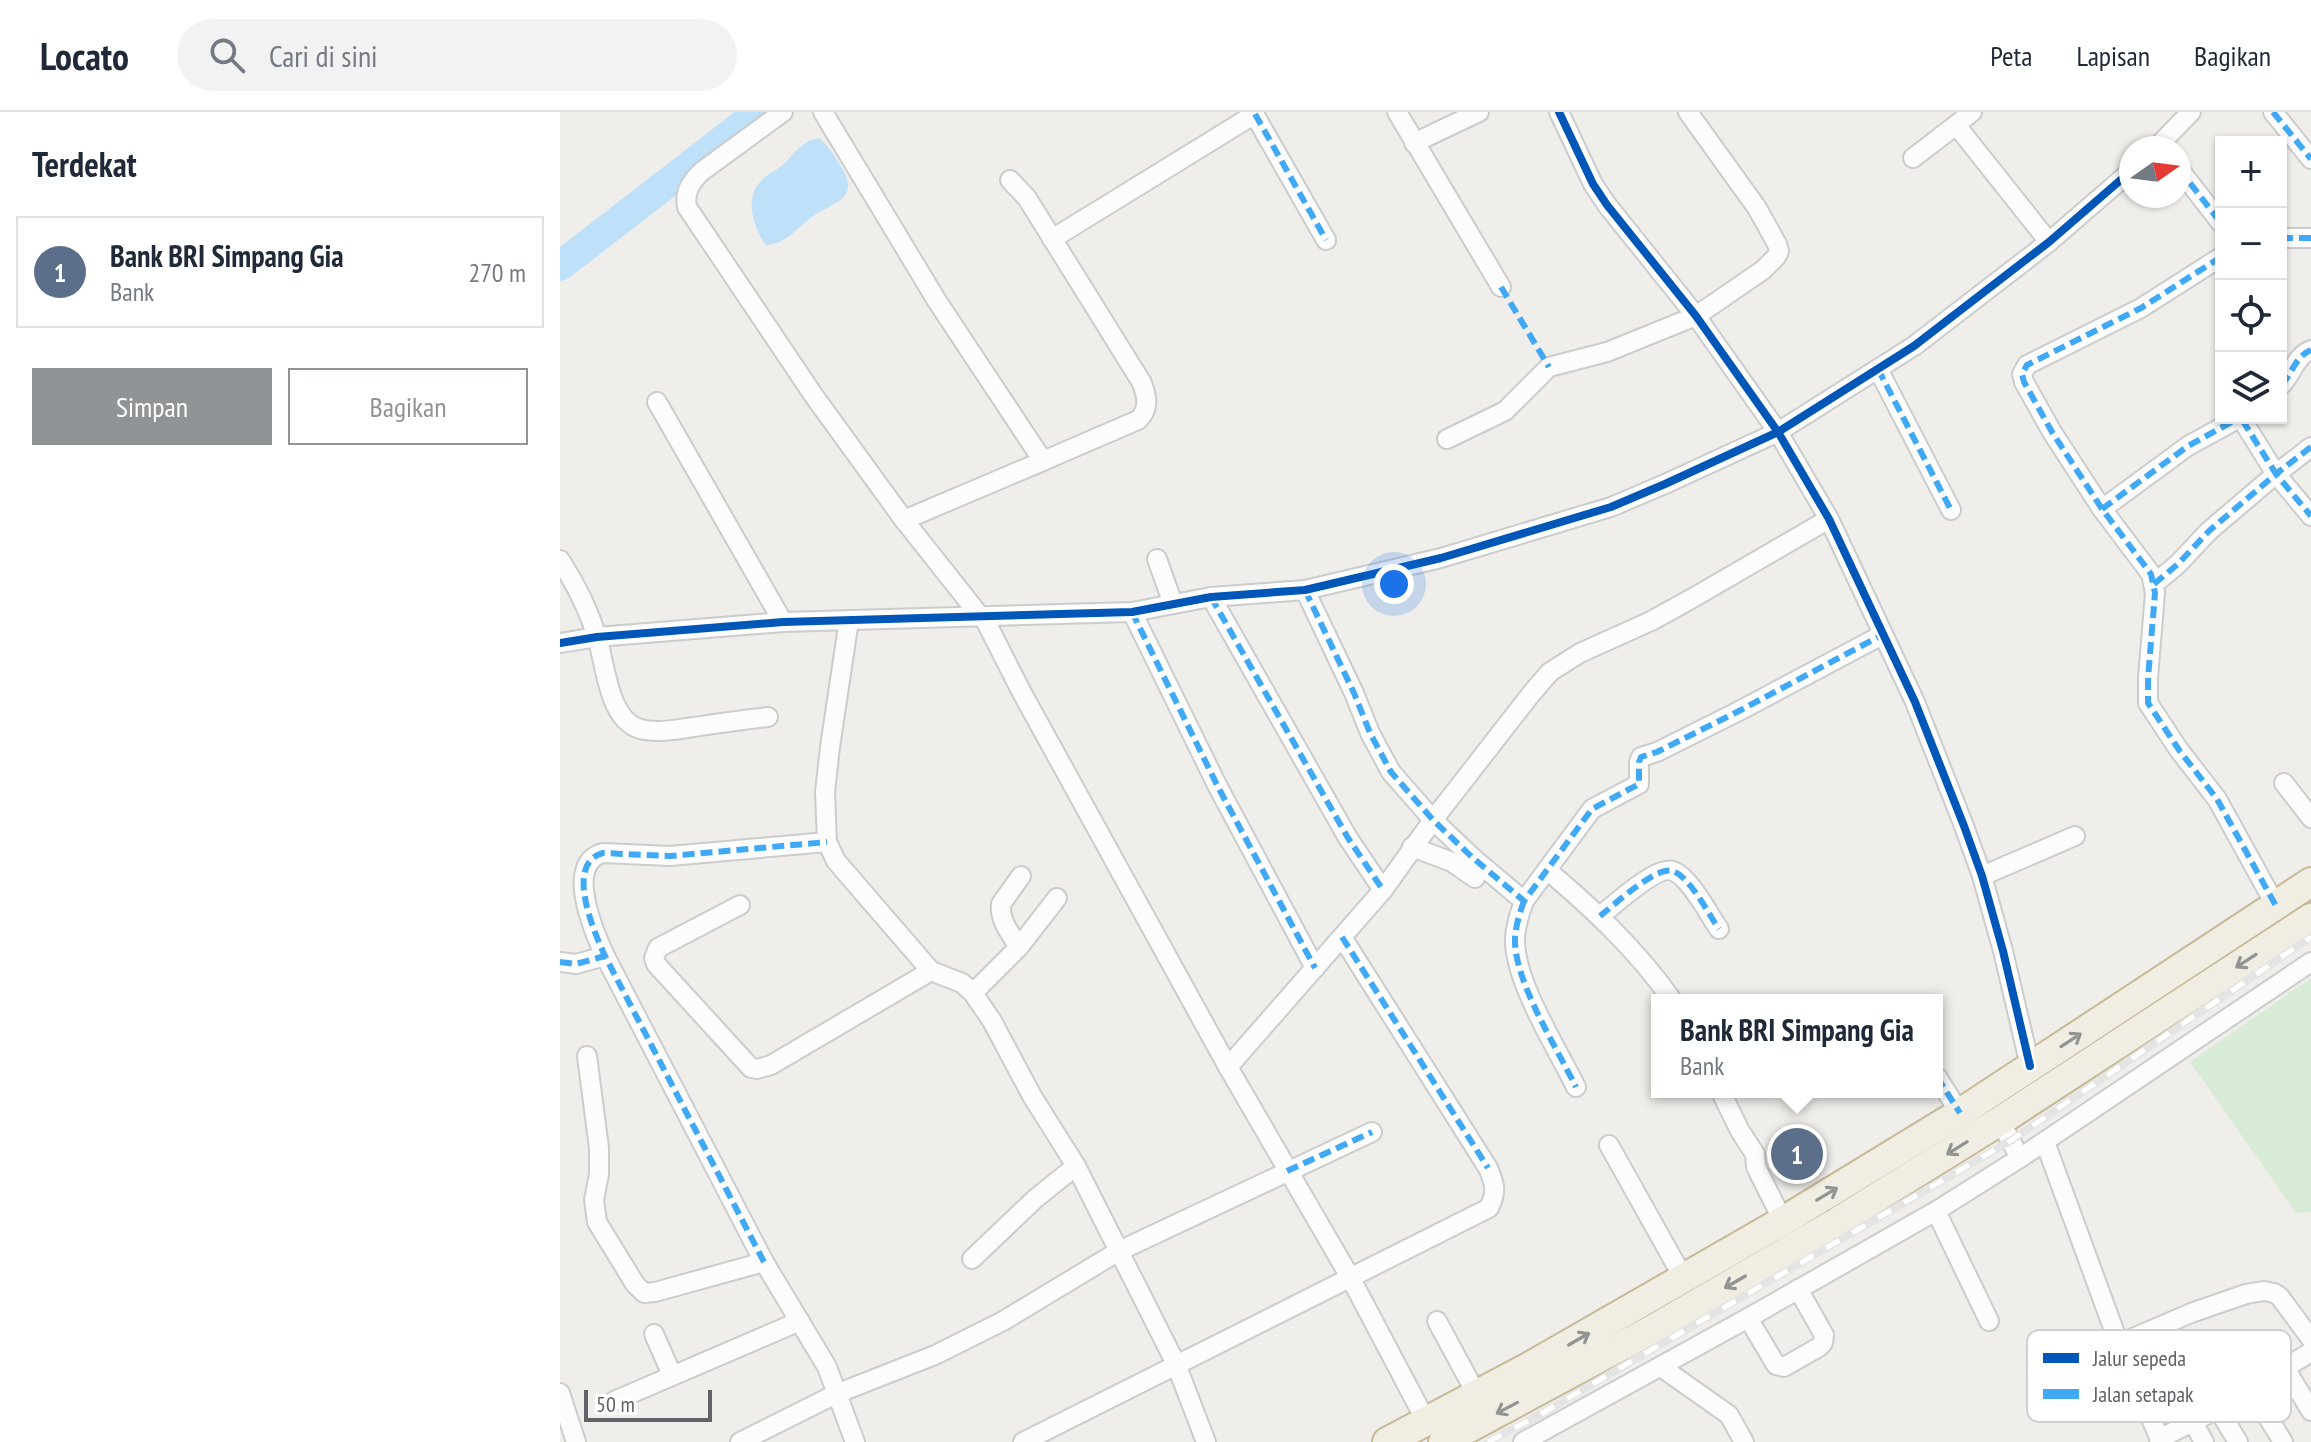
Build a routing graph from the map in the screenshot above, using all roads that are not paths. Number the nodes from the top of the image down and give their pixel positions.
1 (782, 112) edge
2 (823, 112) edge
3 (1397, 112) edge
4 (1479, 112) edge
5 (1559, 112) edge
6 (1688, 112) edge
7 (1972, 112) edge
8 (2191, 112) edge
9 (2273, 112) edge
10 (1254, 113) edge
11 (1956, 125) junction
12 (2170, 136) edge
13 (1414, 143) junction
14 (1913, 158) dead end
15 (2311, 159) edge
16 (1010, 180) dead end
17 (2119, 181) edge
18 (2191, 184) edge
19 (2215, 215) edge
20 (2287, 238) edge
21 (2311, 238) edge
22 (1052, 239) junction
23 (1326, 240) dead end
24 (2049, 242) junction
25 (2215, 261) edge
26 (1501, 287) dead end
27 (1696, 316) junction
28 (2311, 350) edge
29 (1878, 369) junction
30 (2287, 378) edge
31 (657, 402) dead end
32 (2229, 424) edge
33 (2244, 424) edge
34 (1778, 432) junction
35 (1447, 439) dead end
36 (2311, 447) edge
37 (1043, 461) junction
38 (2276, 474) junction
39 (2102, 509) junction
40 (1951, 510) dead end
41 (2311, 516) edge
42 (1829, 519) junction
43 (904, 520) junction
44 (1157, 559) dead end
45 (560, 560) edge
46 (2154, 584) junction
47 (1305, 590) junction
48 (1211, 597) junction
49 (1173, 604) junction
50 (1132, 612) junction
51 (982, 617) junction
52 (849, 620) junction
53 (783, 622) junction
54 (1882, 635) junction
55 (597, 637) junction
56 (560, 643) edge
57 (768, 717) dead end
58 (2284, 783) dead end
59 (2311, 818) edge
60 (1433, 820) junction
61 (2075, 836) dead end
62 (827, 842) junction
63 (1412, 847) junction
64 (1547, 870) junction
65 (1021, 876) dead end
66 (1982, 876) junction
67 (1475, 878) dead end
68 (2311, 882) edge
69 (1383, 890) junction
70 (1057, 898) dead end
71 (1524, 901) junction
72 (740, 905) dead end
73 (2276, 906) junction
74 (1600, 916) junction
75 (2311, 918) edge
76 (1719, 929) dead end
77 (1342, 937) junction
78 (1019, 947) junction
79 (605, 956) junction
80 (560, 962) edge
81 (2311, 962) edge
82 (1315, 968) junction
83 (931, 971) junction
84 (973, 993) junction
85 (1668, 994) edge
86 (587, 1056) dead end
87 (2030, 1066) junction
88 (1228, 1067) junction
89 (1943, 1086) edge
90 (1576, 1087) dead end
91 (1724, 1098) edge
92 (1960, 1113) junction
93 (2000, 1121) junction
94 (1372, 1132) dead end
95 (2045, 1142) junction
96 (1609, 1145) dead end
97 (2020, 1158) junction
98 (1076, 1166) junction
99 (1287, 1171) junction
100 (1936, 1211) junction
101 (1783, 1221) junction
102 (1119, 1251) junction
103 (972, 1259) dead end
104 (764, 1262) junction
105 (1350, 1277) junction
106 (1684, 1279) junction
107 (1798, 1289) junction
108 (1748, 1318) junction
109 (800, 1321) junction
110 (1437, 1321) dead end
111 (1989, 1321) dead end
112 (2114, 1330) edge
113 (2152, 1330) edge
114 (654, 1334) dead end
115 (2311, 1339) edge
116 (2311, 1352) edge
117 (1176, 1364) junction
118 (2291, 1364) edge
119 (1661, 1367) junction
120 (672, 1375) junction
121 (2291, 1378) edge
122 (1533, 1380) junction
123 (560, 1393) edge
124 (836, 1394) junction
125 (1477, 1395) junction
126 (614, 1401) dead end
127 (2311, 1411) edge
128 (2152, 1422) edge
129 (2193, 1422) joint
130 (2226, 1422) edge
131 (2271, 1422) edge
132 (1434, 1432) edge
133 (1557, 1434) edge
134 (2160, 1441) edge
135 (576, 1442) edge
136 (740, 1442) edge
137 (855, 1442) edge
138 (1023, 1442) edge
139 (1206, 1442) edge
140 (1387, 1442) edge
141 (1523, 1442) edge
142 (1744, 1442) edge
143 (2204, 1442) edge
144 (2238, 1442) edge
145 (2283, 1442) edge

1 - 43 street
2 - 37 street
3 - 13 street
4 - 13 street
5 - 27 street
6 - 27 street
7 - 11 street
8 - 12 street
9 - 15 street
10 - 22 street
10 - 23 street
11 - 14 street
11 - 24 street
13 - 26 street
16 - 22 street
17 - 24 street
18 - 19 street
20 - 21 street
22 - 37 street
24 - 29 street
25 - 39 street
27 - 34 street
27 - 35 street
28 - 30 street
29 - 34 street
29 - 40 street
31 - 53 street
32 - 39 street
33 - 38 street
34 - 42 street
34 - 47 street
36 - 38 street
37 - 43 street
38 - 41 street
38 - 46 street
39 - 46 street
42 - 54 street
42 - 60 street
43 - 51 street
44 - 49 street
45 - 55 street
46 - 73 street
47 - 48 street
47 - 60 street
48 - 49 street
48 - 69 street
49 - 50 street
50 - 51 street
50 - 82 street
51 - 52 street
51 - 88 street
52 - 53 street
52 - 62 street
53 - 55 street
54 - 64 street
54 - 66 street
55 - 56 street
55 - 57 street
58 - 59 street
60 - 63 street
60 - 71 street
61 - 66 street
62 - 79 street
62 - 83 street
63 - 67 street
63 - 69 street
64 - 71 street
64 - 74 street
65 - 78 street
66 - 87 street
68 - 73 highway
69 - 77 street
70 - 78 street
71 - 90 street
72 - 83 street
87 -> 73 highway
74 - 76 street
74 - 85 street
75 -> 93 highway
77 - 82 street
77 - 105 street
78 - 84 street
79 - 80 street
79 - 104 street
81 - 95 street
82 - 88 street
83 - 84 street
84 - 98 street
86 - 104 street
87 - 92 highway
88 - 99 street
89 - 92 street
91 - 101 street
101 -> 92 highway
93 - 97 street
93 -> 122 highway
94 - 99 street
95 - 97 street
95 - 112 street
96 - 106 street
97 - 100 street
98 - 102 street
98 - 103 street
99 - 102 street
99 - 105 street
100 - 107 street
100 - 111 street
101 - 106 highway
102 - 117 street
102 - 124 street
104 - 109 street
105 - 117 street
105 - 132 street
122 -> 106 highway
107 - 108 street
107 - 108 street
108 - 119 street
109 - 120 street
109 - 124 street
110 - 125 street
113 - 115 street
114 - 120 street
116 - 118 street
117 - 138 street
117 - 139 street
119 - 133 street
119 - 142 street
120 - 126 street
121 - 127 street
122 - 125 highway
122 -> 132 highway
123 - 135 street
124 - 136 street
124 - 137 street
125 - 132 highway
128 - 134 street
129 - 134 street
129 - 143 street
130 - 144 street
131 - 145 street
132 - 140 highway
133 - 141 street

